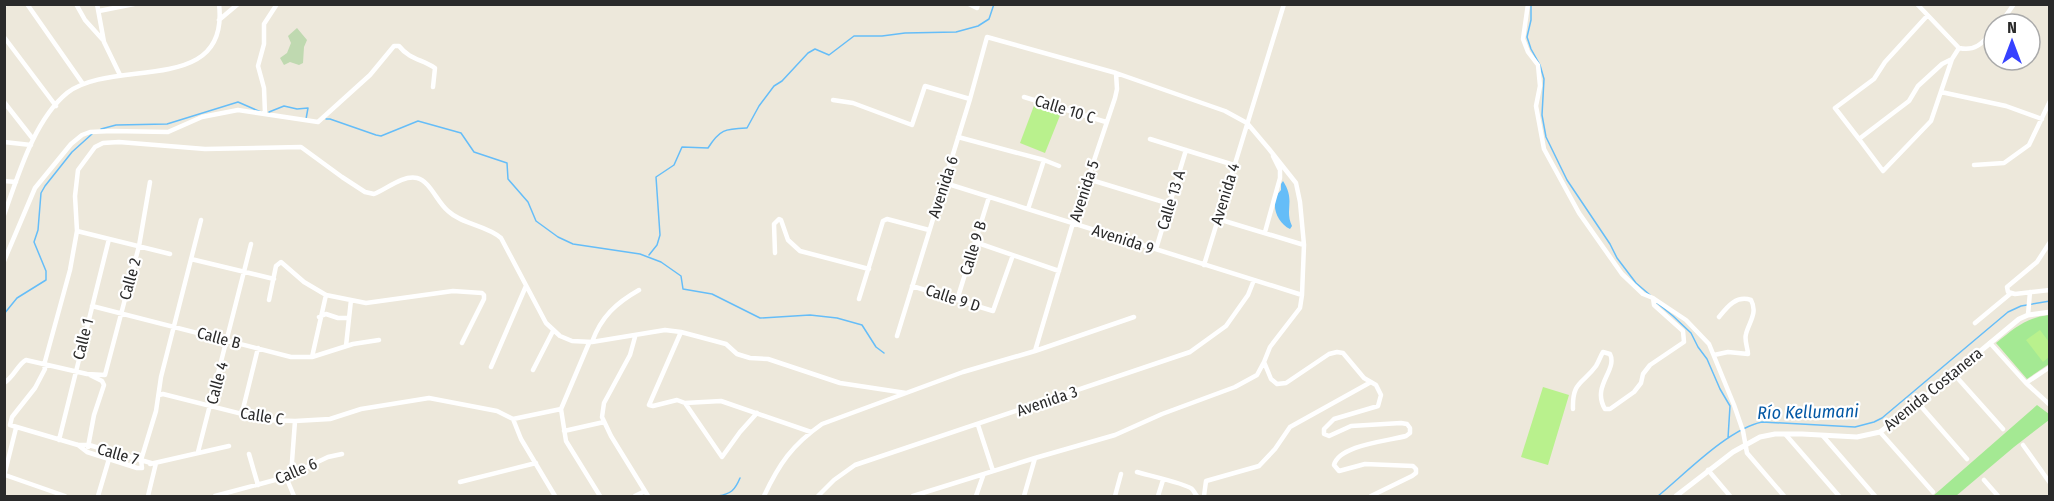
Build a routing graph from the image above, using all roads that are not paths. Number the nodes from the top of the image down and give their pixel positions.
1 (27, 4) edge
2 (76, 4) edge
3 (97, 4) edge
4 (134, 4) edge
5 (219, 4) edge
6 (277, 4) edge
7 (969, 4) edge
8 (978, 4) edge
9 (1284, 4) edge
10 (1528, 4) edge
11 (1917, 4) edge
12 (237, 5) edge
13 (99, 14) junction
14 (1928, 16) junction
15 (85, 20) junction
16 (219, 20) junction
17 (4, 37) edge
18 (104, 42) junction
19 (1982, 43) edge
20 (1959, 48) junction
21 (1952, 59) junction
22 (1116, 73) junction
23 (120, 75) junction
24 (83, 84) junction
25 (433, 87) dead end
26 (1941, 93) junction
27 (1024, 97) dead end
28 (970, 99) junction
29 (833, 100) dead end
30 (2049, 101) edge
31 (4, 102) edge
32 (56, 105) junction
33 (265, 113) junction
34 (2042, 119) junction
35 (1106, 122) junction
36 (1247, 123) junction
37 (958, 137) junction
38 (156, 138) junction
39 (33, 139) junction
40 (1150, 139) dead end
41 (1859, 139) junction
42 (4, 142) edge
43 (31, 145) junction
44 (1269, 149) junction
45 (1186, 150) junction
46 (1044, 160) junction
47 (1234, 165) junction
48 (1974, 165) dead end
49 (1059, 166) dead end
50 (1088, 179) junction
51 (4, 181) edge
52 (16, 182) junction
53 (150, 182) dead end
54 (945, 183) junction
55 (989, 196) junction
56 (1170, 204) junction
57 (1028, 209) junction
58 (4, 215) edge
59 (1218, 219) junction
60 (201, 220) dead end
61 (1073, 223) junction
62 (929, 230) junction
63 (77, 231) junction
64 (1265, 232) junction
65 (109, 239) junction
66 (2049, 242) edge
67 (975, 243) junction
68 (251, 244) dead end
69 (1304, 245) junction
70 (139, 246) junction
71 (1156, 249) junction
72 (775, 253) dead end
73 (170, 254) dead end
74 (1013, 255) junction
75 (191, 259) junction
76 (4, 261) edge
77 (1204, 264) junction
78 (869, 269) junction
79 (1059, 271) junction
80 (244, 272) junction
81 (274, 279) junction
82 (1254, 280) junction
83 (526, 286) junction
84 (912, 286) junction
85 (639, 290) dead end
86 (2049, 290) edge
87 (2030, 292) junction
88 (2010, 294) junction
89 (326, 295) junction
90 (1302, 295) junction
91 (1653, 298) junction
92 (859, 299) dead end
93 (269, 300) dead end
94 (351, 300) junction
95 (957, 300) junction
96 (92, 306) junction
97 (2049, 312) edge
98 (122, 313) junction
99 (2028, 315) junction
100 (319, 317) junction
101 (1134, 317) dead end
102 (1719, 317) dead end
103 (348, 318) junction
104 (1975, 323) dead end
105 (174, 326) junction
106 (553, 331) junction
107 (681, 332) junction
108 (897, 336) dead end
109 (635, 337) junction
110 (228, 339) junction
111 (379, 340) dead end
112 (591, 342) junction
113 (462, 343) dead end
114 (1990, 343) junction
115 (346, 346) junction
116 (258, 348) junction
117 (1035, 351) junction
118 (1714, 355) junction
119 (312, 357) junction
120 (1264, 362) junction
121 (44, 365) junction
122 (491, 367) dead end
123 (2049, 367) edge
124 (533, 370) dead end
125 (75, 372) junction
126 (1953, 373) junction
127 (87, 374) junction
128 (1371, 382) junction
129 (4, 383) edge
130 (2026, 383) junction
131 (906, 393) junction
132 (159, 395) junction
133 (686, 403) junction
134 (1918, 403) junction
135 (2049, 405) edge
136 (211, 406) junction
137 (1573, 409) dead end
138 (561, 410) junction
139 (242, 413) junction
140 (757, 413) junction
141 (513, 419) junction
142 (295, 421) junction
143 (604, 422) junction
144 (978, 425) junction
145 (16, 428) junction
146 (2003, 429) dead end
147 (564, 431) junction
148 (811, 432) junction
149 (1880, 432) junction
150 (1786, 435) junction
151 (1822, 436) junction
152 (59, 440) junction
153 (1745, 444) junction
154 (78, 445) junction
155 (88, 445) junction
156 (229, 446) dead end
157 (2023, 446) dead end
158 (87, 452) junction
159 (111, 452) junction
160 (198, 452) junction
161 (249, 454) dead end
162 (342, 454) dead end
163 (1035, 458) junction
164 (109, 459) junction
165 (1967, 459) dead end
166 (141, 460) junction
167 (153, 463) junction
168 (536, 463) junction
169 (142, 468) junction
170 (1708, 470) junction
171 (993, 471) junction
172 (1137, 472) dead end
173 (1121, 474) dead end
174 (5, 476) edge
175 (289, 476) junction
176 (983, 476) junction
177 (1163, 480) junction
178 (1984, 480) dead end
179 (460, 482) dead end
180 (2049, 483) edge
181 (258, 485) junction
182 (645, 491) junction
183 (1933, 492) dead end
184 (49, 494) edge
185 (926, 494) edge
186 (64, 496) edge
187 (98, 496) edge
188 (148, 496) edge
189 (215, 496) edge
190 (294, 496) edge
191 (555, 496) edge
192 (600, 496) edge
193 (635, 496) edge
194 (648, 496) edge
195 (764, 496) edge
196 (818, 496) edge
197 (913, 496) edge
198 (976, 496) edge
199 (1024, 496) edge
200 (1115, 496) edge
201 (1158, 496) edge
202 (1197, 496) edge
203 (1204, 496) edge
204 (1371, 496) edge
205 (1676, 496) edge
206 (1730, 496) edge
207 (1784, 496) edge
208 (1839, 496) edge
209 (1875, 496) edge
210 (1998, 496) edge

1 - 24 street
2 - 15 street
3 - 13 street
4 - 13 street
5 - 16 street
6 - 33 street
7 - 8 street
9 - 36 street, Avenida 4
10 - 91 street
11 - 14 street
12 - 16 street
13 - 15 street
13 - 18 street
14 - 20 street
14 - 41 street
15 - 18 street
16 - 23 street
17 - 32 street
18 - 23 street
19 - 20 street
20 - 21 street
21 - 26 street
21 - 41 street
22 - 28 street, Avenida 6
22 - 35 street, Avenida 5
22 - 36 street
23 - 24 street
24 - 32 street
25 - 33 street
26 - 34 street
26 - 41 street
27 - 35 street, Calle 10 C
28 - 29 street
28 - 37 street, Avenida 6
30 - 34 street
31 - 39 street
32 - 39 street
33 - 38 street
34 - 48 street
35 - 50 street, Avenida 5
36 - 44 street
36 - 47 street, Avenida 4
37 - 46 street
37 - 54 street, Avenida 6
38 - 63 street
38 - 76 street
38 - 83 street
39 - 43 street
40 - 45 street
42 - 43 street
43 - 52 street
44 - 64 street
44 - 69 street
45 - 47 street
45 - 56 street, Calle 13 A
46 - 49 street
46 - 57 street
47 - 59 street, Avenida 4
50 - 56 street
50 - 61 street, Avenida 5
51 - 52 street
52 - 58 street
53 - 70 street, Calle 2
54 - 55 street, Avenida 9
54 - 62 street, Avenida 6
55 - 57 street, Avenida 9
55 - 67 street, Calle 9 B
56 - 71 street, Calle 13 A
57 - 61 street, Avenida 9
59 - 64 street
59 - 77 street, Avenida 4
60 - 75 street
61 - 71 street, Avenida 9
61 - 79 street, Avenida 5
62 - 78 street
62 - 84 street, Avenida 6
63 - 65 street
63 - 121 street
64 - 69 street
65 - 70 street
65 - 96 street, Calle 1
66 - 88 street
67 - 74 street
67 - 95 street, Calle 9 B
68 - 80 street, Calle 4
69 - 90 street
70 - 73 street
70 - 98 street, Calle 2
71 - 77 street, Avenida 9
72 - 78 street
74 - 79 street
74 - 95 street, Calle 9 D
75 - 80 street
75 - 105 street
77 - 82 street, Avenida 9
78 - 92 street
79 - 117 street, Avenida 5
80 - 81 street
80 - 110 street, Calle 4
81 - 89 street
81 - 93 street
82 - 90 street, Avenida 9
82 - 144 street, Avenida 3
83 - 106 street
83 - 122 street
84 - 95 street, Calle 9 D
84 - 108 street, Avenida 6
85 - 112 street
86 - 87 street
87 - 88 street
87 - 99 street
88 - 104 street
89 - 94 street
89 - 100 street
90 - 120 street
91 - 118 street
91 - 137 street
94 - 103 street
94 - 113 street
96 - 98 street, Calle B
96 - 125 street, Calle 1
97 - 99 street, Avenida Costanera
98 - 105 street, Calle B
98 - 127 street, Calle 2
99 - 114 street, Avenida Costanera
100 - 103 street
100 - 119 street
101 - 117 street
102 - 118 street
103 - 115 street
105 - 110 street, Calle B
105 - 132 street
106 - 112 street
106 - 124 street
107 - 109 street
107 - 131 street
107 - 133 street
109 - 112 street
109 - 143 street
110 - 116 street, Calle B
110 - 136 street, Calle 4
111 - 115 street, Calle B
112 - 138 street
114 - 126 street, Avenida Costanera
114 - 130 street
115 - 119 street, Calle B
116 - 119 street, Calle B
116 - 139 street
117 - 131 street
118 - 153 street
120 - 128 street
120 - 163 street
121 - 125 street
121 - 129 street
121 - 145 street
123 - 130 street
125 - 127 street
125 - 152 street, Calle 1
126 - 134 street, Avenida Costanera
126 - 146 street
127 - 155 street
128 - 203 street
128 - 204 street
130 - 135 street
131 - 148 street
132 - 136 street, Calle C
132 - 166 street
133 - 140 street
133 - 140 street
134 - 149 street, Avenida Costanera
134 - 165 street
136 - 139 street, Calle C
136 - 160 street, Calle 4
138 - 141 street
138 - 147 street
139 - 142 street, Calle C
140 - 148 street
141 - 142 street, Calle C
141 - 168 street
142 - 175 street
143 - 147 street
143 - 182 street
144 - 171 street
144 - 196 street, Avenida 3
145 - 152 street, Calle 7
145 - 174 street
147 - 192 street
148 - 195 street
149 - 151 street, Avenida Costanera
149 - 183 street
150 - 151 street, Avenida Costanera
150 - 153 street, Avenida Costanera
150 - 208 street
151 - 209 street
152 - 154 street, Calle 7
153 - 170 street, Avenida Costanera
153 - 207 street
154 - 155 street, Calle 7
154 - 158 street, Calle 7
155 - 158 street
155 - 159 street, Calle 7
156 - 160 street
157 - 180 street
158 - 164 street, Calle 7
159 - 164 street
159 - 166 street, Calle 7
160 - 167 street
161 - 181 street
162 - 175 street, Calle 6
163 - 171 street
163 - 199 street
164 - 169 street, Calle 7
164 - 187 street
166 - 167 street, Calle 7
166 - 169 street
167 - 169 street, Calle 7
167 - 188 street
168 - 179 street
168 - 191 street
170 - 205 street, Avenida Costanera
170 - 206 street
171 - 176 street
172 - 177 street
173 - 200 street
174 - 184 street
175 - 181 street, Calle 6
175 - 190 street
176 - 185 street
176 - 198 street
177 - 201 street
177 - 202 street
178 - 210 street
181 - 189 street, Calle 6
182 - 193 street
182 - 194 street
184 - 186 street
185 - 197 street

